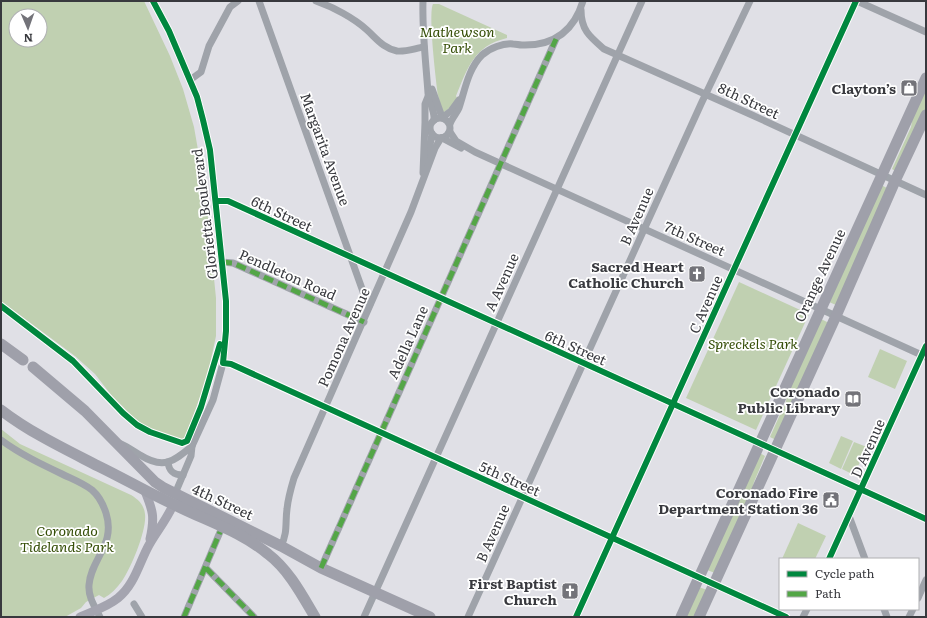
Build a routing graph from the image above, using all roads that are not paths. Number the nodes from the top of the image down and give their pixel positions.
1 (153, 1) edge
2 (238, 1) edge
3 (259, 1) edge
4 (316, 1) edge
5 (423, 1) edge
6 (583, 1) edge
7 (642, 1) edge
8 (750, 1) edge
9 (857, 1) edge
10 (581, 10) junction
11 (926, 32) edge
12 (556, 39) junction
13 (424, 47) junction
14 (617, 55) junction
15 (428, 76) junction
16 (926, 78) edge
17 (190, 80) junction
18 (429, 94) junction
19 (705, 94) junction
20 (463, 95) junction
21 (926, 115) edge
22 (443, 117) junction
23 (434, 120) junction
24 (450, 124) junction
25 (450, 132) junction
26 (432, 134) junction
27 (795, 135) junction
28 (442, 138) junction
29 (474, 152) junction
30 (501, 164) junction
31 (882, 175) junction
32 (895, 180) junction
33 (423, 182) junction
34 (556, 189) junction
35 (926, 195) edge
36 (216, 201) junction
37 (644, 229) junction
38 (352, 258) junction
39 (222, 262) junction
40 (734, 270) junction
41 (384, 273) junction
42 (440, 299) junction
43 (370, 304) junction
44 (820, 309) junction
45 (836, 316) junction
46 (364, 322) junction
47 (497, 324) junction
48 (1, 344) edge
49 (926, 346) edge
50 (924, 356) edge
51 (23, 360) dead end
52 (223, 363) junction
53 (583, 364) junction
54 (33, 367) dead end
55 (673, 404) junction
56 (325, 408) junction
57 (1, 410) edge
58 (381, 433) junction
59 (1, 440) edge
60 (116, 442) junction
61 (759, 443) junction
62 (192, 446) junction
63 (774, 450) junction
64 (436, 458) junction
65 (168, 462) junction
66 (183, 475) junction
67 (861, 489) junction
68 (146, 491) junction
69 (522, 497) junction
70 (175, 500) junction
71 (849, 516) junction
72 (926, 519) edge
73 (220, 532) dead end
74 (612, 538) junction
75 (149, 546) junction
76 (281, 546) junction
77 (829, 558) edge
78 (865, 558) edge
79 (206, 568) junction
80 (321, 568) junction
81 (699, 577) junction
82 (926, 580) edge
83 (714, 584) junction
84 (374, 592) junction
85 (919, 596) edge
86 (134, 604) dead end
87 (98, 614) edge
88 (80, 617) edge
89 (142, 617) edge
90 (184, 617) edge
91 (254, 617) edge
92 (315, 617) edge
93 (364, 617) edge
94 (430, 617) edge
95 (468, 617) edge
96 (576, 617) edge
97 (681, 617) edge
98 (699, 617) edge
99 (786, 617) edge

1 - 17 street, Glorietta Boulevard
2 - 17 street
3 - 38 street, Margarita Avenue
4 - 13 street
5 - 13 street, Pomona Avenue
6 - 10 street
7 - 14 street, A Avenue
8 - 19 street, B Avenue
9 - 11 street
9 - 27 street, C Avenue
10 - 12 street
10 - 14 street, 8th Street
12 - 20 street
12 - 30 street, Adella Lane
13 - 15 street, Pomona Avenue
14 - 19 street, 8th Street
14 - 34 street, A Avenue
15 - 18 street, Pomona Avenue
15 - 22 street
16 - 31 highway, Orange Avenue
17 - 36 street, Glorietta Boulevard
18 - 23 street
18 - 33 street, Pomona Avenue
19 - 27 street, 8th Street
19 - 37 street, B Avenue
20 - 22 street
20 - 24 street
21 - 32 highway
22 - 23 street
22 - 24 street
23 - 26 street
24 - 25 street
25 - 28 street, Pomona Avenue
25 - 29 street, 7th Street
26 - 28 street
26 - 33 street
27 - 31 street, 8th Street
27 - 40 street, C Avenue
28 - 29 street, 7th Street
28 - 33 street, Pomona Avenue
29 - 30 street, 7th Street
30 - 34 street, 7th Street
30 - 42 street, Adella Lane
31 - 32 street, 8th Street
31 - 44 highway, Orange Avenue
32 - 35 street, 8th Street
32 - 45 highway
33 - 41 street, Pomona Avenue
34 - 37 street, 7th Street
34 - 47 street, A Avenue
36 - 38 street, 6th Street
36 - 39 street, Glorietta Boulevard
37 - 40 street, 7th Street
37 - 53 street, B Avenue
38 - 41 street, 6th Street
38 - 43 street, Margarita Avenue
39 - 46 street, Pendleton Road
39 - 52 street, Glorietta Boulevard
40 - 44 street, 7th Street
40 - 55 street, C Avenue
41 - 42 street, 6th Street
41 - 43 street, Pomona Avenue
42 - 47 street, 6th Street
42 - 58 street, Adella Lane
43 - 46 street, Pomona Avenue
44 - 45 street, 7th Street
44 - 61 highway, Orange Avenue
45 - 50 street, 7th Street
45 - 63 highway
46 - 56 street, Pomona Avenue
47 - 53 street, 6th Street
47 - 64 street, A Avenue
48 - 51 highway
49 - 50 street, D Avenue
50 - 67 street, D Avenue
52 - 56 street, 5th Street
52 - 62 street, Glorietta Boulevard
53 - 55 street, 6th Street
53 - 69 street, B Avenue
54 - 60 highway, 4th Street
55 - 61 street, 6th Street
55 - 74 street, C Avenue
56 - 58 street, 5th Street
56 - 76 street, Pomona Avenue
57 - 68 highway, 4th Street
58 - 64 street, 5th Street
58 - 80 street, Adella Lane
59 - 87 street
60 - 65 street
60 - 70 highway, 4th Street
61 - 63 street, 6th Street
61 - 81 highway, Orange Avenue
62 - 65 street, Glorietta Boulevard
62 - 66 street, Glorietta Boulevard
63 - 67 street, 6th Street
63 - 83 highway
64 - 69 street, 5th Street
64 - 84 street, A Avenue
65 - 66 street
66 - 70 street, Glorietta Boulevard
67 - 71 street, D Avenue
67 - 72 street, 6th Street
68 - 70 highway, 4th Street
68 - 75 main road, Glorietta Boulevard
69 - 74 street, 5th Street
69 - 95 street, B Avenue
70 - 75 main road, Glorietta Boulevard
70 - 76 highway, 4th Street
70 - 92 highway
71 - 77 street, D Avenue
71 - 78 street
73 - 79 street
74 - 81 street, 5th Street
74 - 96 street, C Avenue
75 - 87 main road, Glorietta Boulevard
76 - 80 highway, 4th Street
79 - 90 street
79 - 91 street
80 - 84 highway, 4th Street
81 - 83 street, 5th Street
81 - 97 highway, Orange Avenue
82 - 85 street
83 - 98 highway
83 - 99 street, 5th Street
84 - 93 street, A Avenue
84 - 94 highway, 4th Street
86 - 89 street
87 - 88 main road, Glorietta Boulevard

